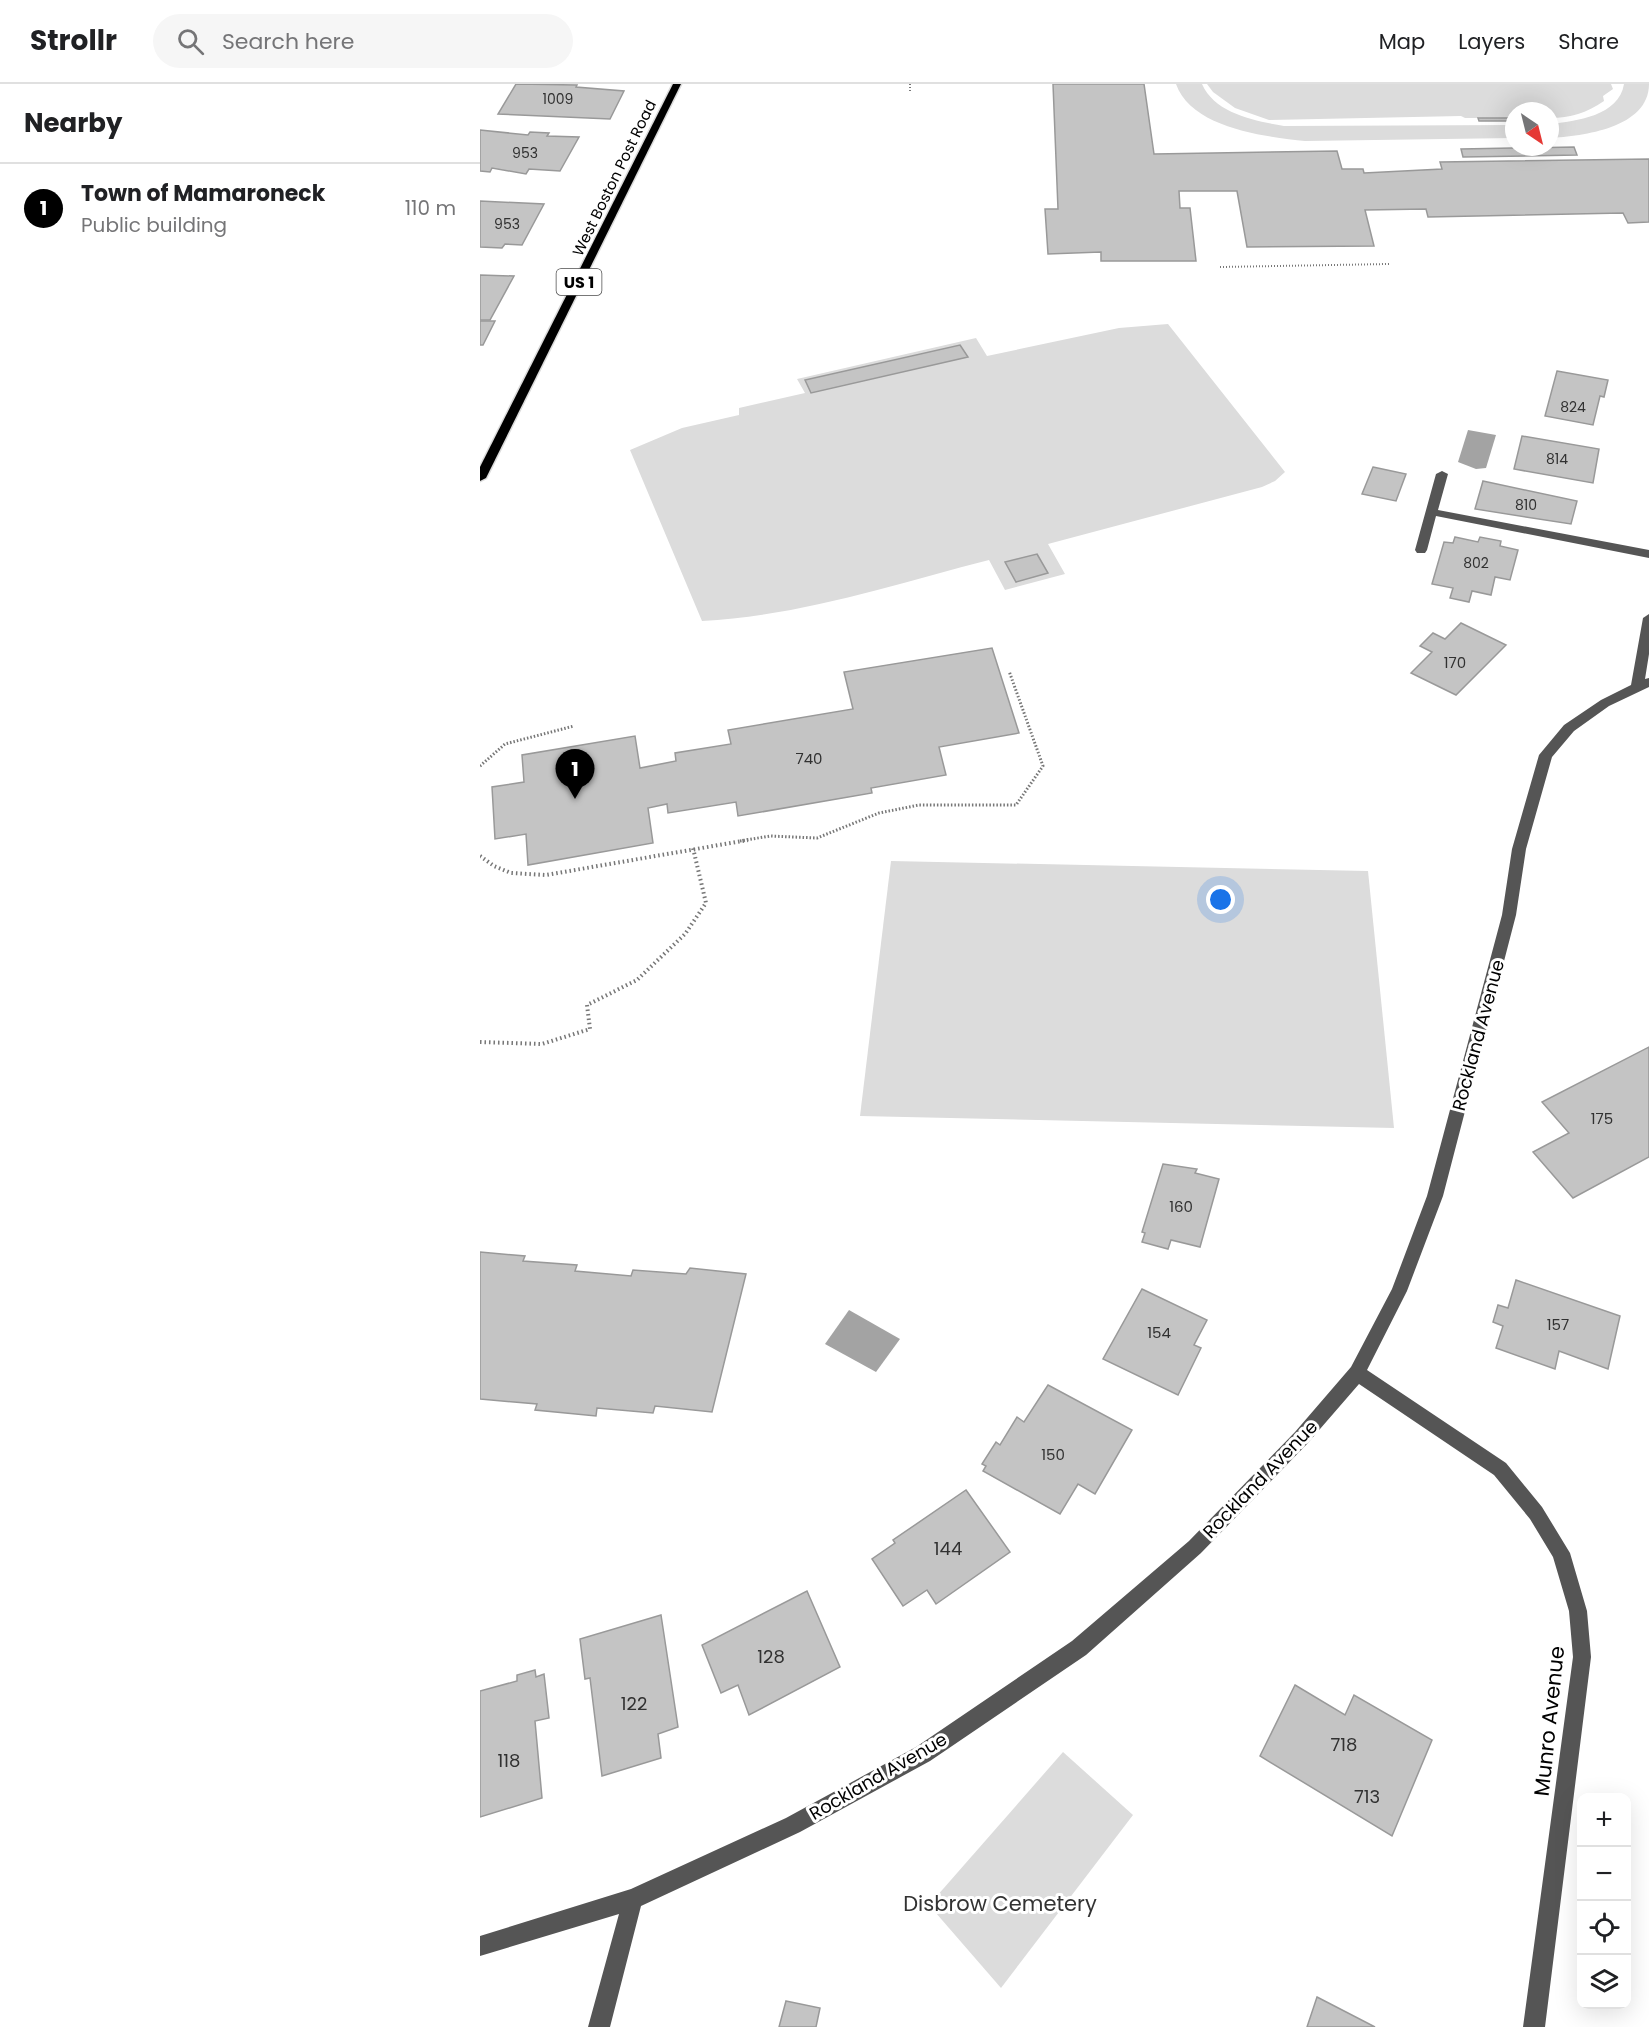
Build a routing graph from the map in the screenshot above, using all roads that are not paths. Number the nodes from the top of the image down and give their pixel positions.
1 (677, 84) edge
2 (1442, 474) dead end
3 (480, 478) edge
4 (1432, 512) junction
5 (1421, 550) dead end
6 (1649, 554) edge
7 (1649, 618) edge
8 (1643, 684) edge
9 (1357, 1372) junction
10 (633, 1899) junction
11 (480, 1946) edge
12 (599, 2027) edge
13 (1534, 2027) edge

1 - 3 main road, West Boston Post Road / US 1
2 - 4 street
4 - 5 street
4 - 6 street
7 - 8 street
8 - 9 street, Rockland Avenue
9 - 10 street, Rockland Avenue
9 - 13 street, Munro Avenue
10 - 11 street, Rockland Avenue
10 - 12 street

